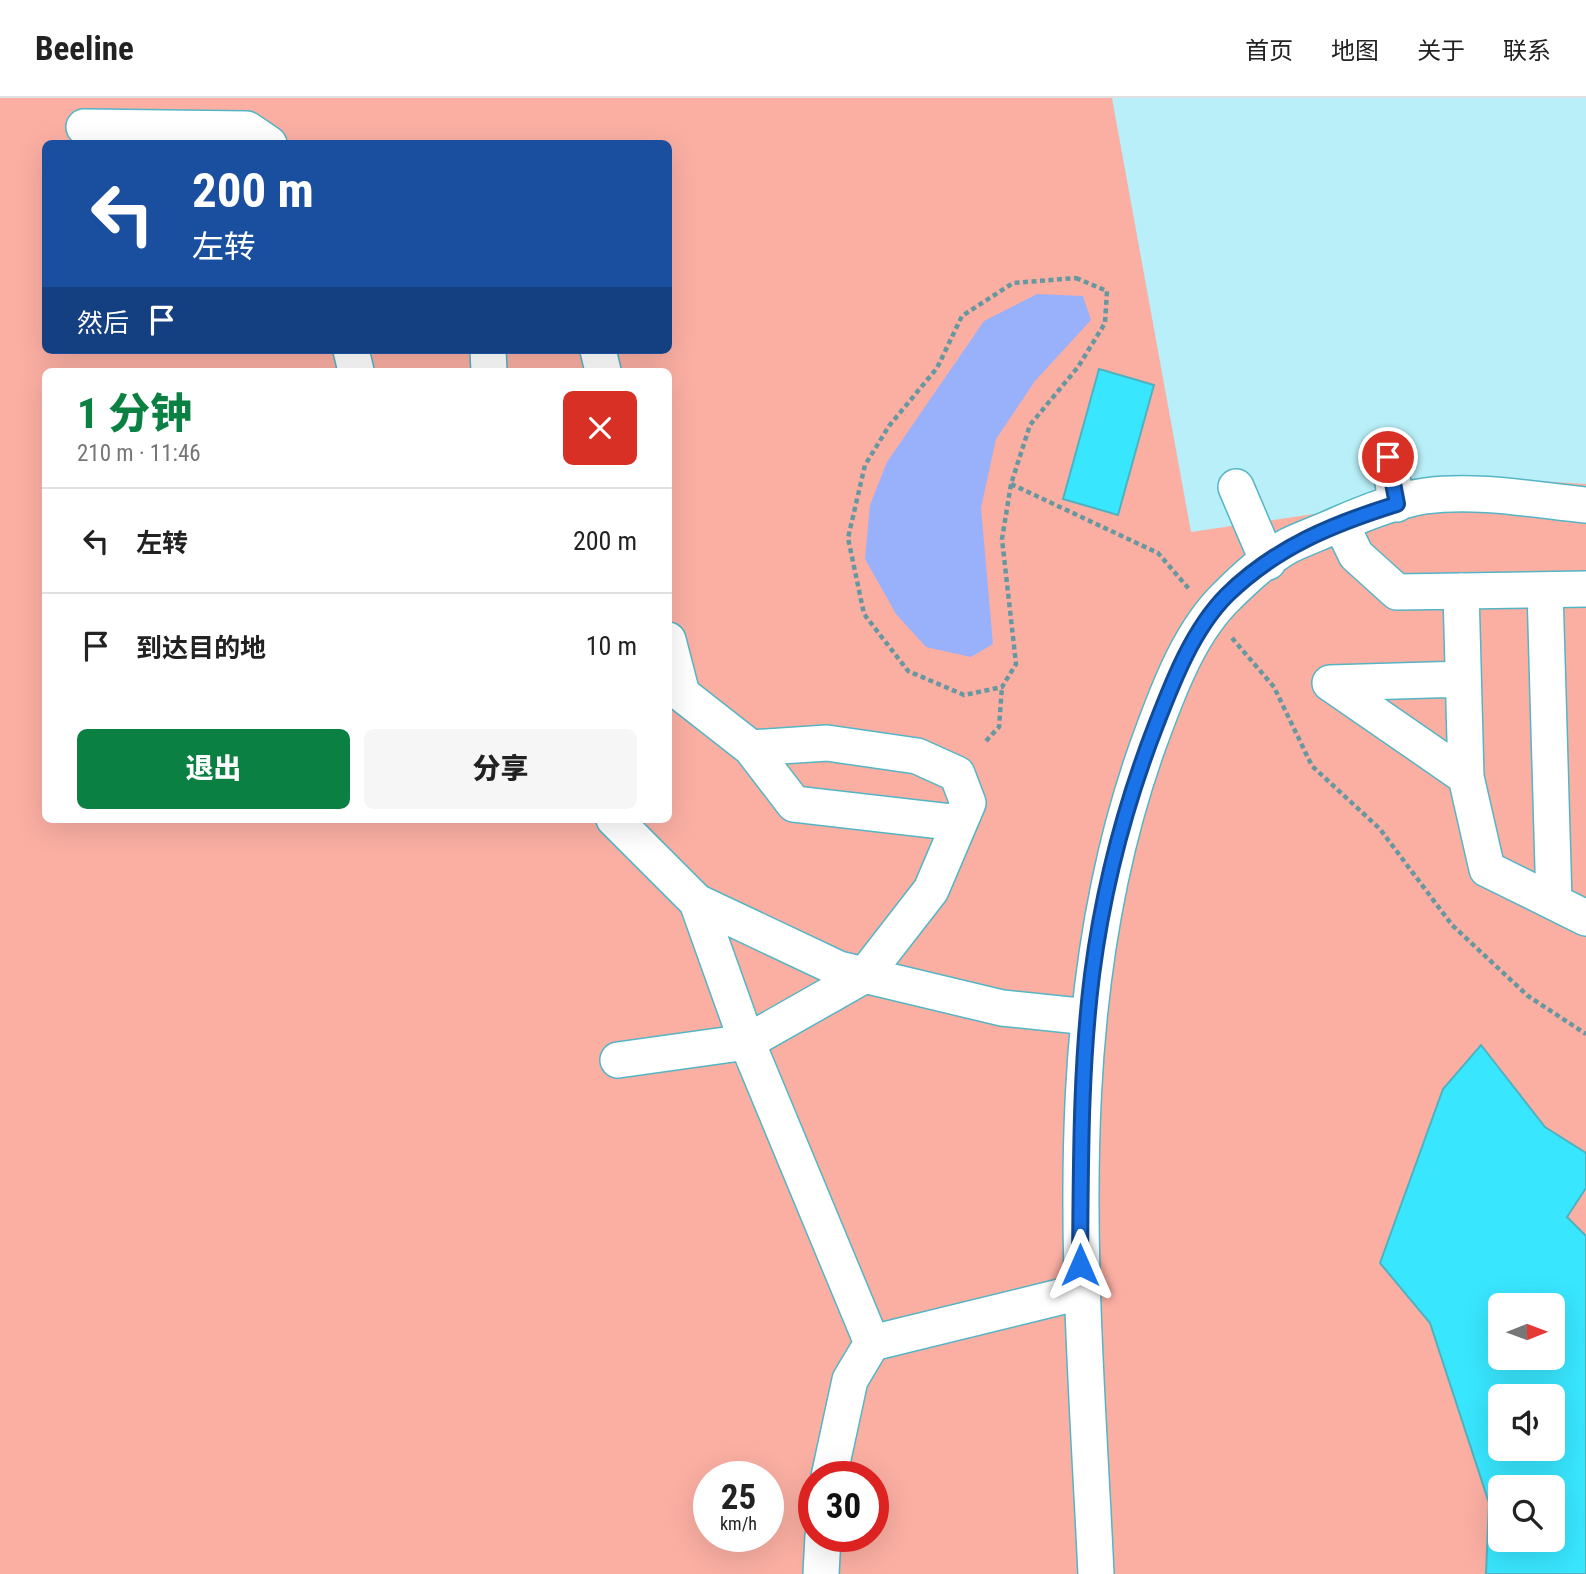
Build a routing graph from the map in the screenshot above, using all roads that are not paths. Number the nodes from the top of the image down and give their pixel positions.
1 (84, 127) dead end
2 (263, 140) edge
3 (1388, 457) dead end
4 (1236, 487) dead end
5 (1397, 504) junction
6 (1586, 505) edge
7 (1341, 524) junction
8 (1268, 562) junction
9 (1586, 589) edge
10 (1545, 590) junction
11 (1461, 591) junction
12 (672, 671) edge
13 (1463, 679) junction
14 (675, 695) edge
15 (751, 748) junction
16 (1466, 777) junction
17 (618, 823) edge
18 (959, 823) junction
19 (697, 902) junction
20 (1554, 902) junction
21 (1586, 918) edge
22 (865, 975) junction
23 (1088, 1017) junction
24 (747, 1042) junction
25 (618, 1060) dead end
26 (1080, 1292) junction
27 (872, 1343) junction
28 (832, 1461) edge
29 (822, 1552) edge
30 (821, 1574) edge
31 (1096, 1574) edge

1 - 2 street
3 - 5 street
4 - 8 street
5 - 6 street
5 - 7 street
7 - 8 street
7 - 11 street
8 - 23 street
9 - 10 street
10 - 11 street
10 - 20 street
11 - 13 street
12 - 14 street
13 - 16 street
13 - 16 street
14 - 15 street
15 - 18 street
15 - 18 street
16 - 20 street
17 - 19 street
18 - 22 street
19 - 22 street
19 - 24 street
20 - 21 street
22 - 23 street
22 - 24 street
23 - 26 street
24 - 25 street
24 - 27 street
26 - 27 street
26 - 31 street
27 - 28 street
29 - 30 street

